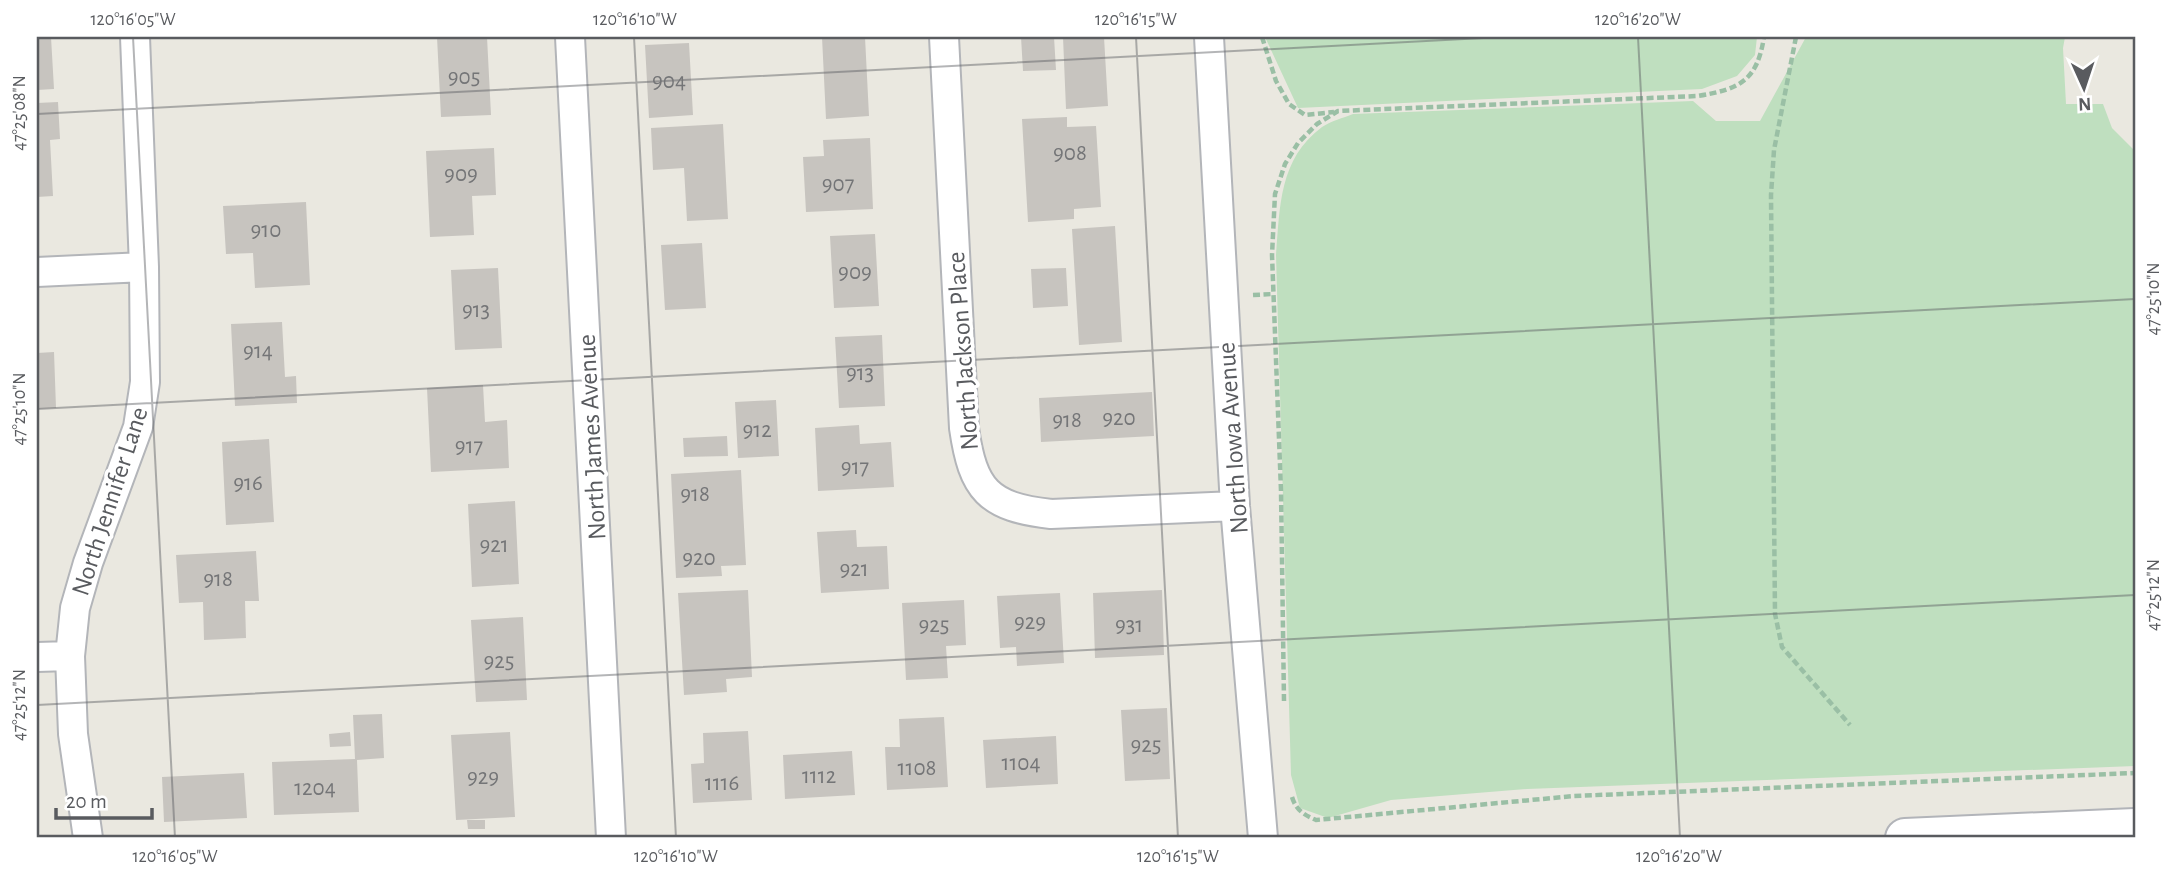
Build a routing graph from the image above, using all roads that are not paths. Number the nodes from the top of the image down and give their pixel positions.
1 (135, 37) edge
2 (570, 37) edge
3 (944, 37) edge
4 (1209, 37) edge
5 (144, 267) junction
6 (37, 272) edge
7 (1235, 506) junction
8 (70, 656) junction
9 (37, 657) edge
10 (2135, 828) edge
11 (1997, 836) edge
12 (88, 838) edge
13 (611, 838) edge
14 (1263, 838) edge
15 (1905, 838) edge

1 - 5 street, North Jennifer Lane
2 - 13 street, North James Avenue
3 - 7 street, North Jackson Place
4 - 7 street, North Iowa Avenue
5 - 6 street
5 - 8 street, North Jennifer Lane
7 - 14 street, North Iowa Avenue
8 - 9 street
8 - 12 street, North Jennifer Lane
10 - 11 main road
11 - 15 main road

